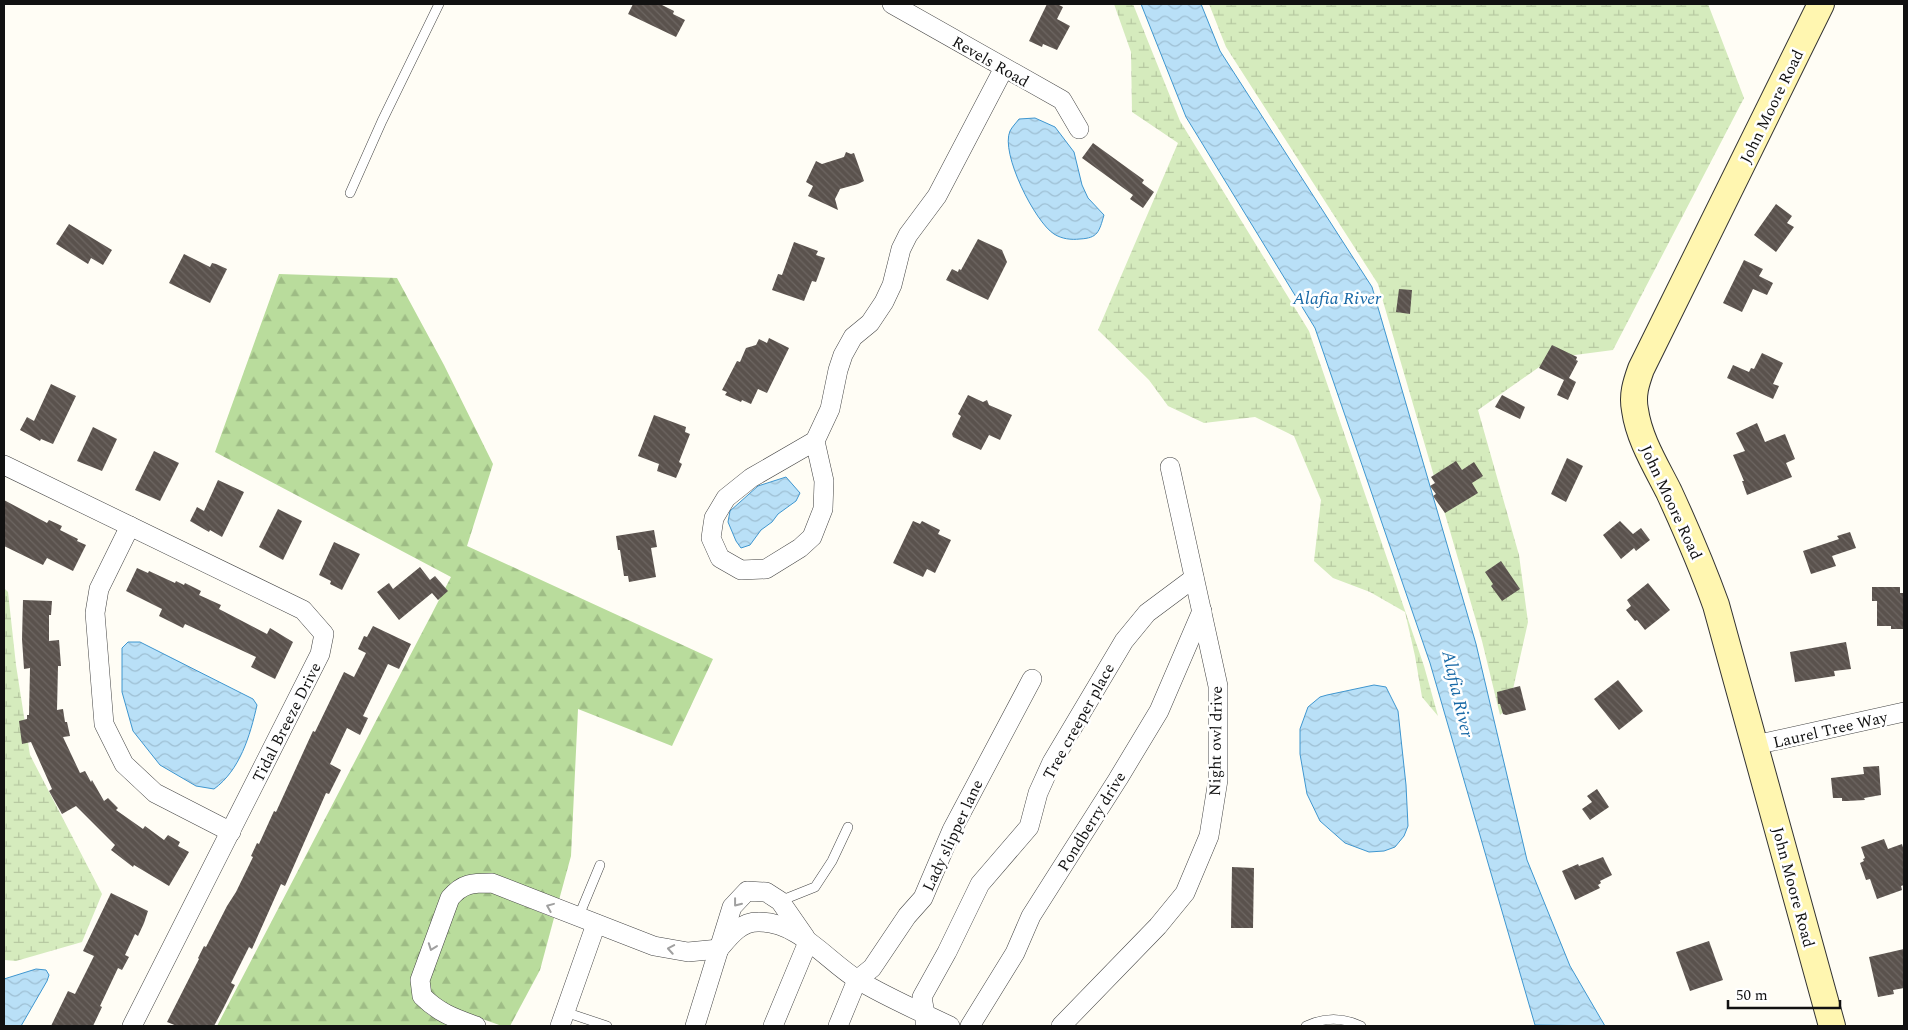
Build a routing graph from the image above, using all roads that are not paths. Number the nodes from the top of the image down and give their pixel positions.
1 (439, 4) edge
2 (892, 4) edge
3 (1821, 4) edge
4 (1004, 68) junction
5 (1079, 129) dead end
6 (350, 193) dead end
7 (816, 441) junction
8 (4, 465) edge
9 (1170, 467) dead end
10 (130, 526) junction
11 (1194, 578) junction
12 (1202, 611) junction
13 (1032, 679) dead end
14 (1904, 712) edge
15 (1756, 746) junction
16 (848, 827) dead end
17 (232, 832) junction
18 (600, 865) dead end
19 (780, 901) junction
20 (587, 921) junction
21 (808, 942) junction
22 (719, 949) junction
23 (857, 980) junction
24 (563, 1019) edge
25 (925, 1020) edge
26 (132, 1026) edge
27 (476, 1026) edge
28 (607, 1026) edge
29 (695, 1026) edge
30 (773, 1026) edge
31 (838, 1026) edge
32 (950, 1026) edge
33 (970, 1026) edge
34 (1061, 1026) edge
35 (1306, 1026) edge
36 (1360, 1026) edge
37 (1832, 1026) edge

1 - 6 lane
2 - 4 street, Revels Road
3 - 15 street, John Moore Road
4 - 5 street, Revels Road
4 - 7 street
7 - 7 street
8 - 10 street, Tidal Breeze Drive
9 - 11 street, Night owl drive
10 - 17 street
10 - 17 street, Tidal Breeze Drive
11 - 12 street, Night owl drive
11 - 25 street, Tree creeper place
12 - 33 street, Pondberry drive
12 - 34 street, Night owl drive
13 - 23 street, Lady slipper lane
14 - 15 street, Laurel Tree Way
15 - 37 street, John Moore Road
16 - 19 lane
17 - 26 street, Tidal Breeze Drive
18 - 20 lane
19 - 21 street
19 -> 22 street
22 -> 20 street
20 - 24 street
20 -> 27 street
21 - 22 street
21 - 23 street
21 - 30 street
22 - 29 street
23 - 25 street
23 - 31 street
24 - 28 lane
25 - 32 street
35 - 36 lane

